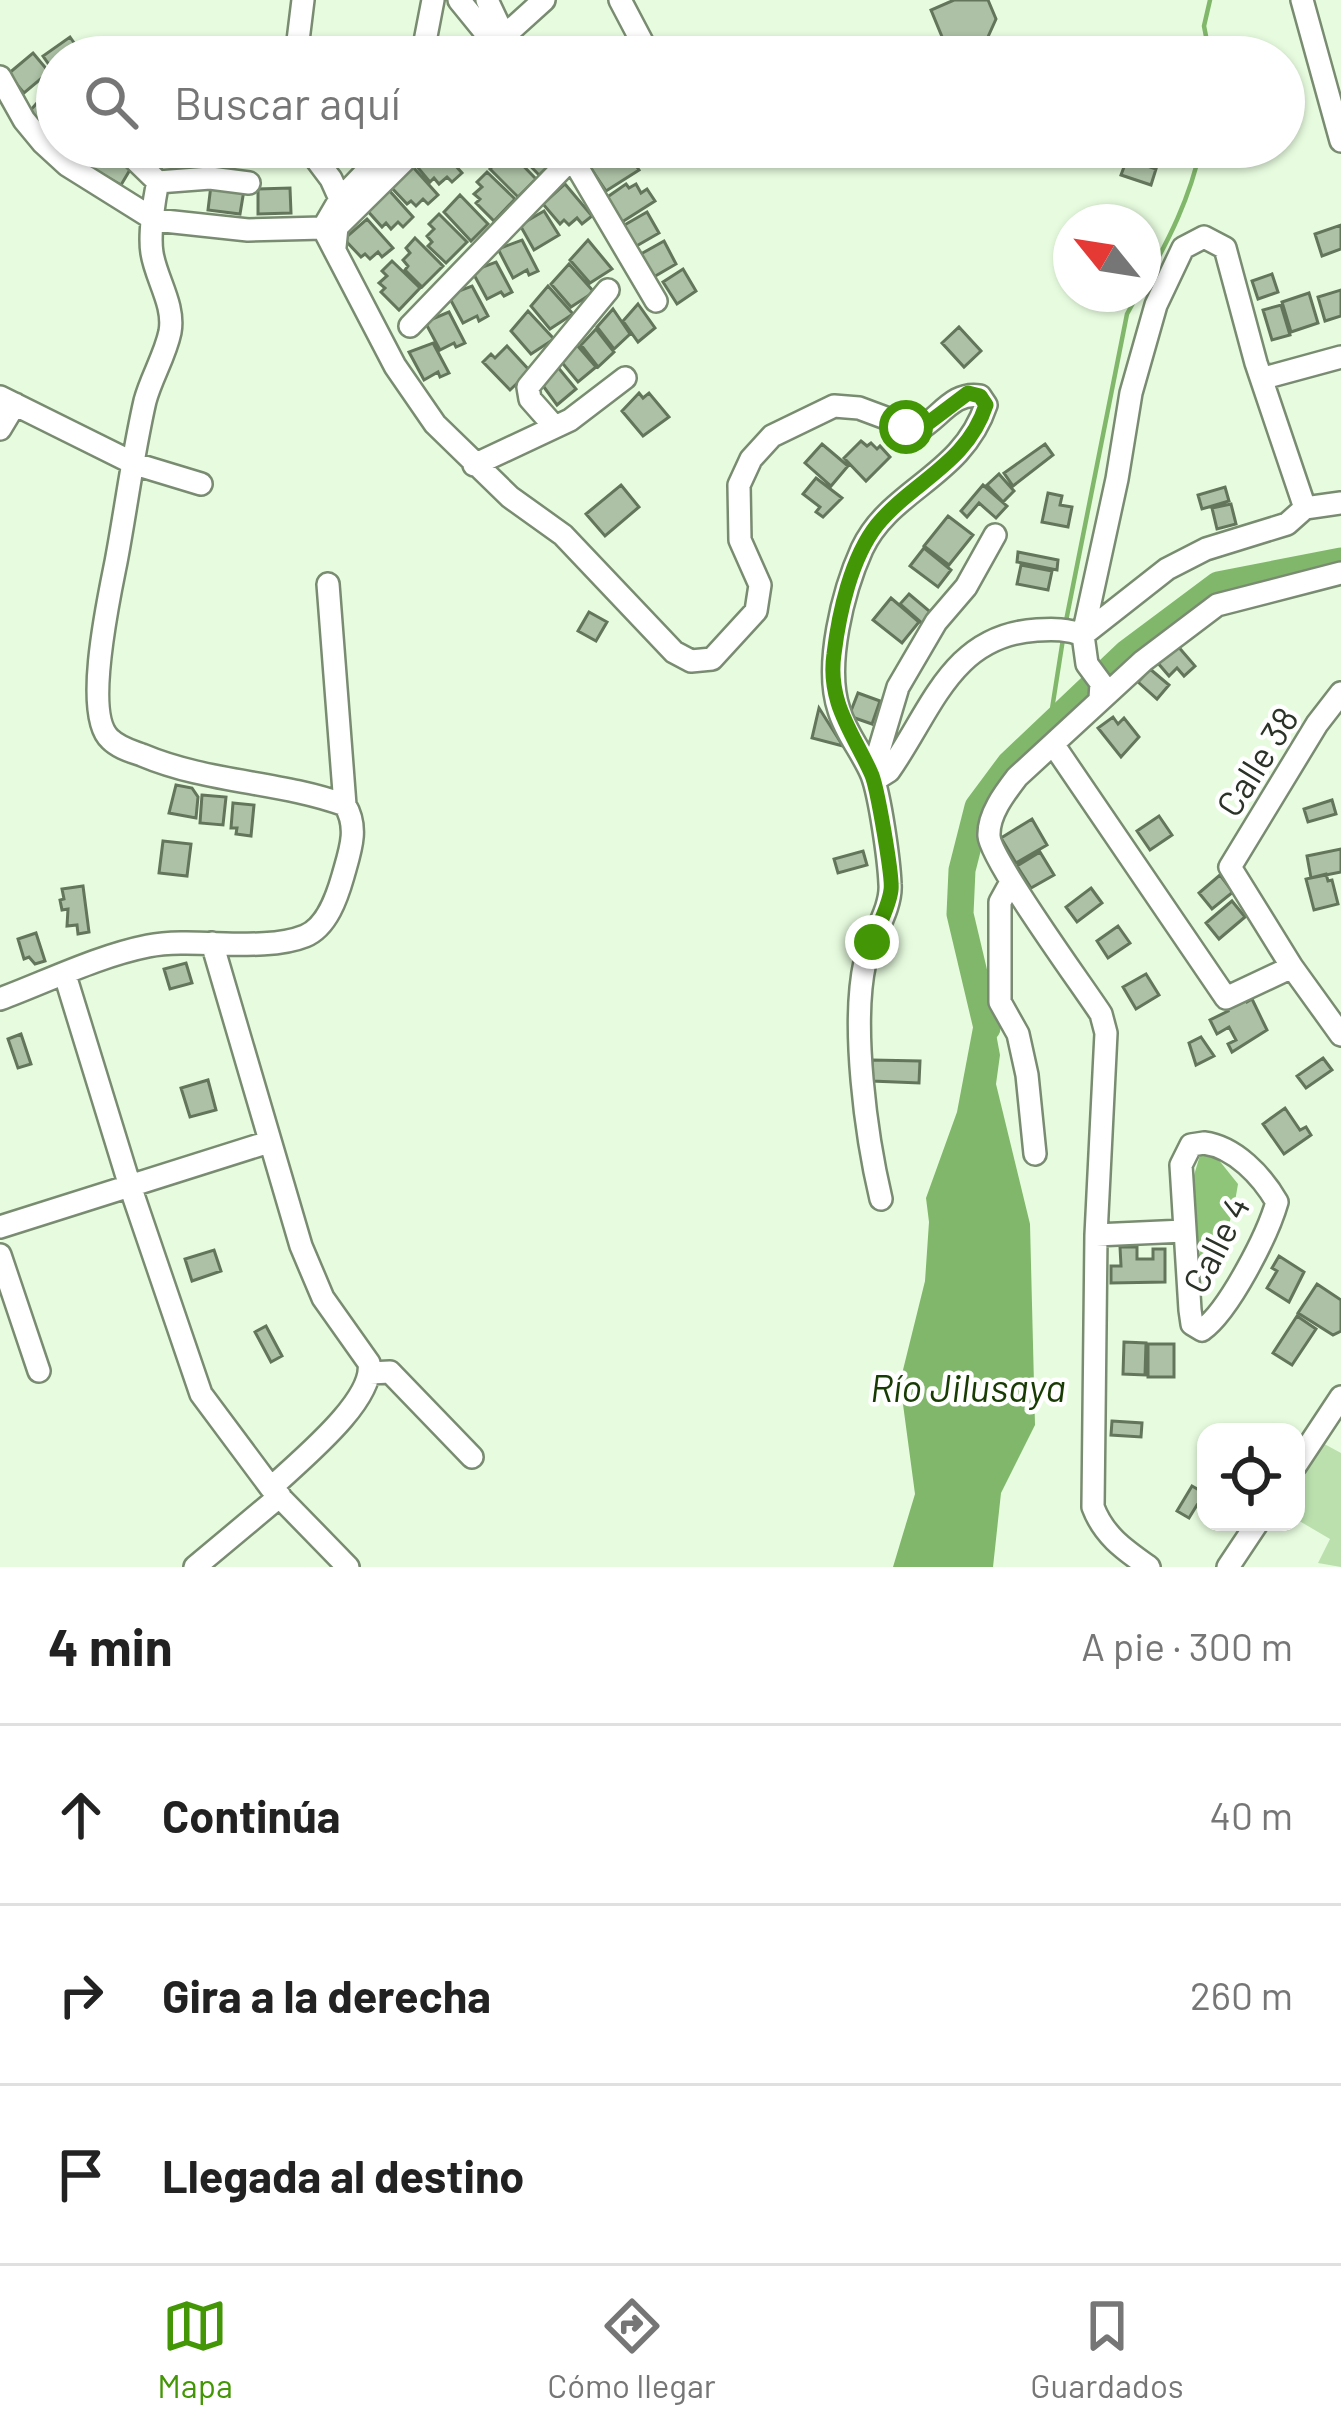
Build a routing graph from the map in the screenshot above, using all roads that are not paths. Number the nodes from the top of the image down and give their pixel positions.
1 (302, 0) edge
2 (433, 0) edge
3 (459, 0) edge
4 (487, 0) edge
5 (544, 0) edge
6 (620, 0) edge
7 (1302, 0) edge
8 (298, 36) edge
9 (426, 36) edge
10 (487, 36) edge
11 (492, 36) edge
12 (502, 36) edge
13 (639, 36) edge
14 (0, 77) edge
15 (36, 134) edge
16 (1341, 141) edge
17 (72, 168) edge
18 (144, 168) edge
19 (323, 168) edge
20 (370, 168) edge
21 (397, 168) edge
22 (554, 168) edge
23 (578, 168) edge
24 (158, 182) junction
25 (249, 184) dead end
26 (340, 199) junction
27 (155, 220) junction
28 (329, 238) junction
29 (608, 290) dead end
30 (656, 301) dead end
31 (410, 326) dead end
32 (1341, 356) edge
33 (625, 378) dead end
34 (1264, 378) junction
35 (8, 400) edge
36 (554, 425) junction
37 (0, 429) edge
38 (135, 464) junction
39 (474, 465) junction
40 (201, 484) dead end
41 (1341, 503) edge
42 (1305, 508) junction
43 (994, 535) dead end
44 (1341, 573) edge
45 (328, 584) dead end
46 (1070, 632) junction
47 (1097, 685) junction
48 (1341, 693) edge
49 (1053, 744) junction
50 (872, 774) junction
51 (345, 805) junction
52 (1011, 881) junction
53 (212, 944) junction
54 (1292, 967) junction
55 (65, 975) junction
56 (0, 999) edge
57 (1341, 1035) edge
58 (269, 1142) junction
59 (1036, 1154) dead end
60 (129, 1183) junction
61 (881, 1199) dead end
62 (0, 1227) edge
63 (1184, 1231) junction
64 (1096, 1235) junction
65 (0, 1255) edge
66 (38, 1371) dead end
67 (370, 1372) junction
68 (1341, 1397) edge
69 (1305, 1451) edge
70 (472, 1457) dead end
71 (276, 1492) junction
72 (1252, 1531) edge
73 (195, 1567) edge
74 (347, 1567) edge
75 (1149, 1567) edge
76 (1228, 1567) edge

1 - 8 street
2 - 9 street
3 - 10 street
4 - 11 street
5 - 12 street
6 - 13 street
7 - 16 street
14 - 15 street
17 - 27 street
18 - 24 street
19 - 26 street
20 - 26 street
21 - 28 street
22 - 31 street
23 - 30 street
24 - 25 street
24 - 27 street
26 - 28 street
27 - 28 street
27 - 38 street
28 - 39 street
29 - 36 street
32 - 34 street
33 - 36 street
34 - 42 street
34 - 46 street
35 - 37 street
35 - 38 street
36 - 39 street
38 - 40 street
38 - 51 street
39 - 50 street
41 - 42 street
42 - 46 street
43 - 50 street
44 - 47 street
45 - 51 street
46 - 47 street
46 - 50 street
47 - 49 street
48 - 54 street, Calle 38
49 - 52 street
49 - 54 street
50 - 61 street
51 - 53 street
52 - 59 street
52 - 64 street
53 - 55 street
53 - 58 street
54 - 57 street
55 - 56 street
55 - 60 street
58 - 60 street
58 - 67 street
60 - 62 street
60 - 71 street
63 - 63 street, Calle 4
63 - 64 street, Calle 4
64 - 75 street
65 - 66 street
67 - 70 street
67 - 71 street
68 - 69 street
71 - 73 street
71 - 74 street
72 - 76 street

